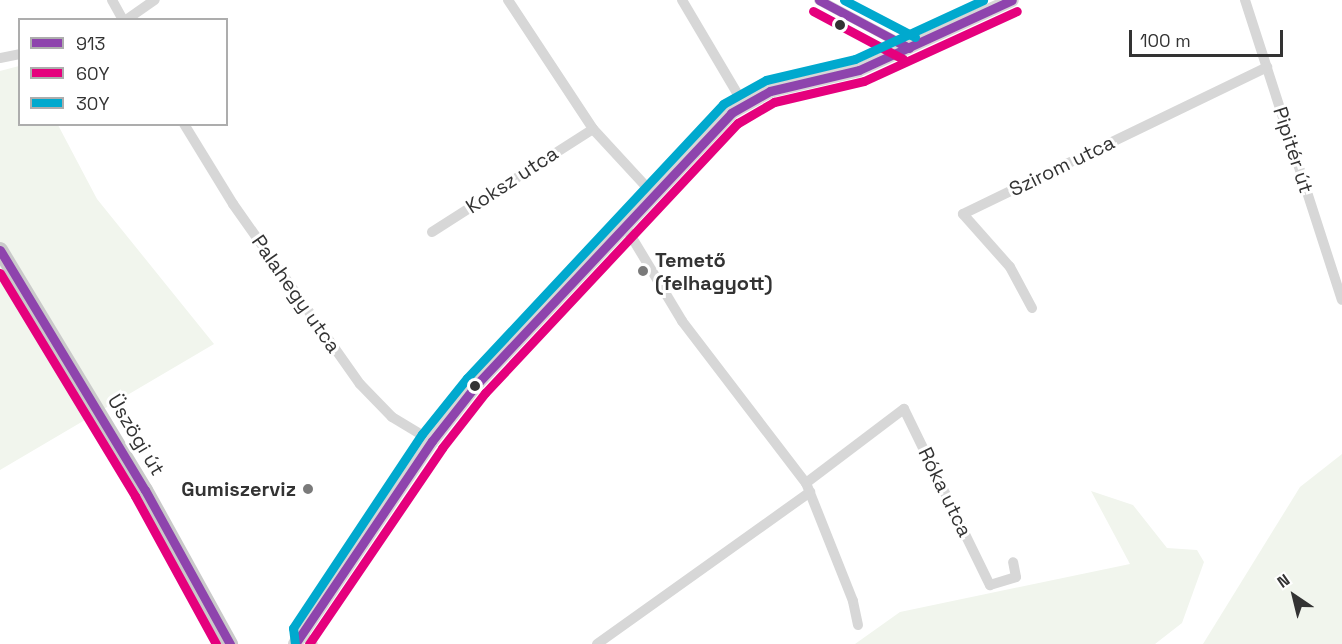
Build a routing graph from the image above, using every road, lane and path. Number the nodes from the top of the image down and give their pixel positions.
1 (112, 0) edge
2 (155, 0) edge
3 (508, 0) edge
4 (682, 0) edge
5 (819, 0) edge
6 (1012, 0) edge
7 (1245, 0) edge
8 (123, 18) edge
9 (127, 18) edge
10 (909, 48) junction
11 (18, 54) edge
12 (0, 58) edge
13 (1267, 67) junction
14 (744, 105) junction
15 (185, 126) edge
16 (593, 129) junction
17 (654, 195) junction
18 (625, 226) junction
19 (432, 232) dead end
20 (0, 250) edge
21 (1342, 300) edge
22 (1032, 308) dead end
23 (432, 441) junction
24 (808, 488) junction
25 (1013, 562) dead end
26 (858, 625) dead end
27 (304, 641) edge
28 (230, 644) edge
29 (597, 644) edge

1 - 8 street
2 - 9 street
3 - 16 street
4 - 14 street
5 - 10 street
6 - 10 street
7 - 13 street, Pipitér út
10 - 14 street
11 - 12 street
13 - 21 street, Pipitér út
13 - 22 street, Szirom utca
14 - 17 street
15 - 23 street, Palahegy utca
16 - 17 street
16 - 19 street, Koksz utca
17 - 18 street
18 - 23 street
18 - 24 street
20 - 28 main road, Üszögi út
23 - 27 street
24 - 25 street, Róka utca
24 - 26 street
24 - 29 street, Róka utca

